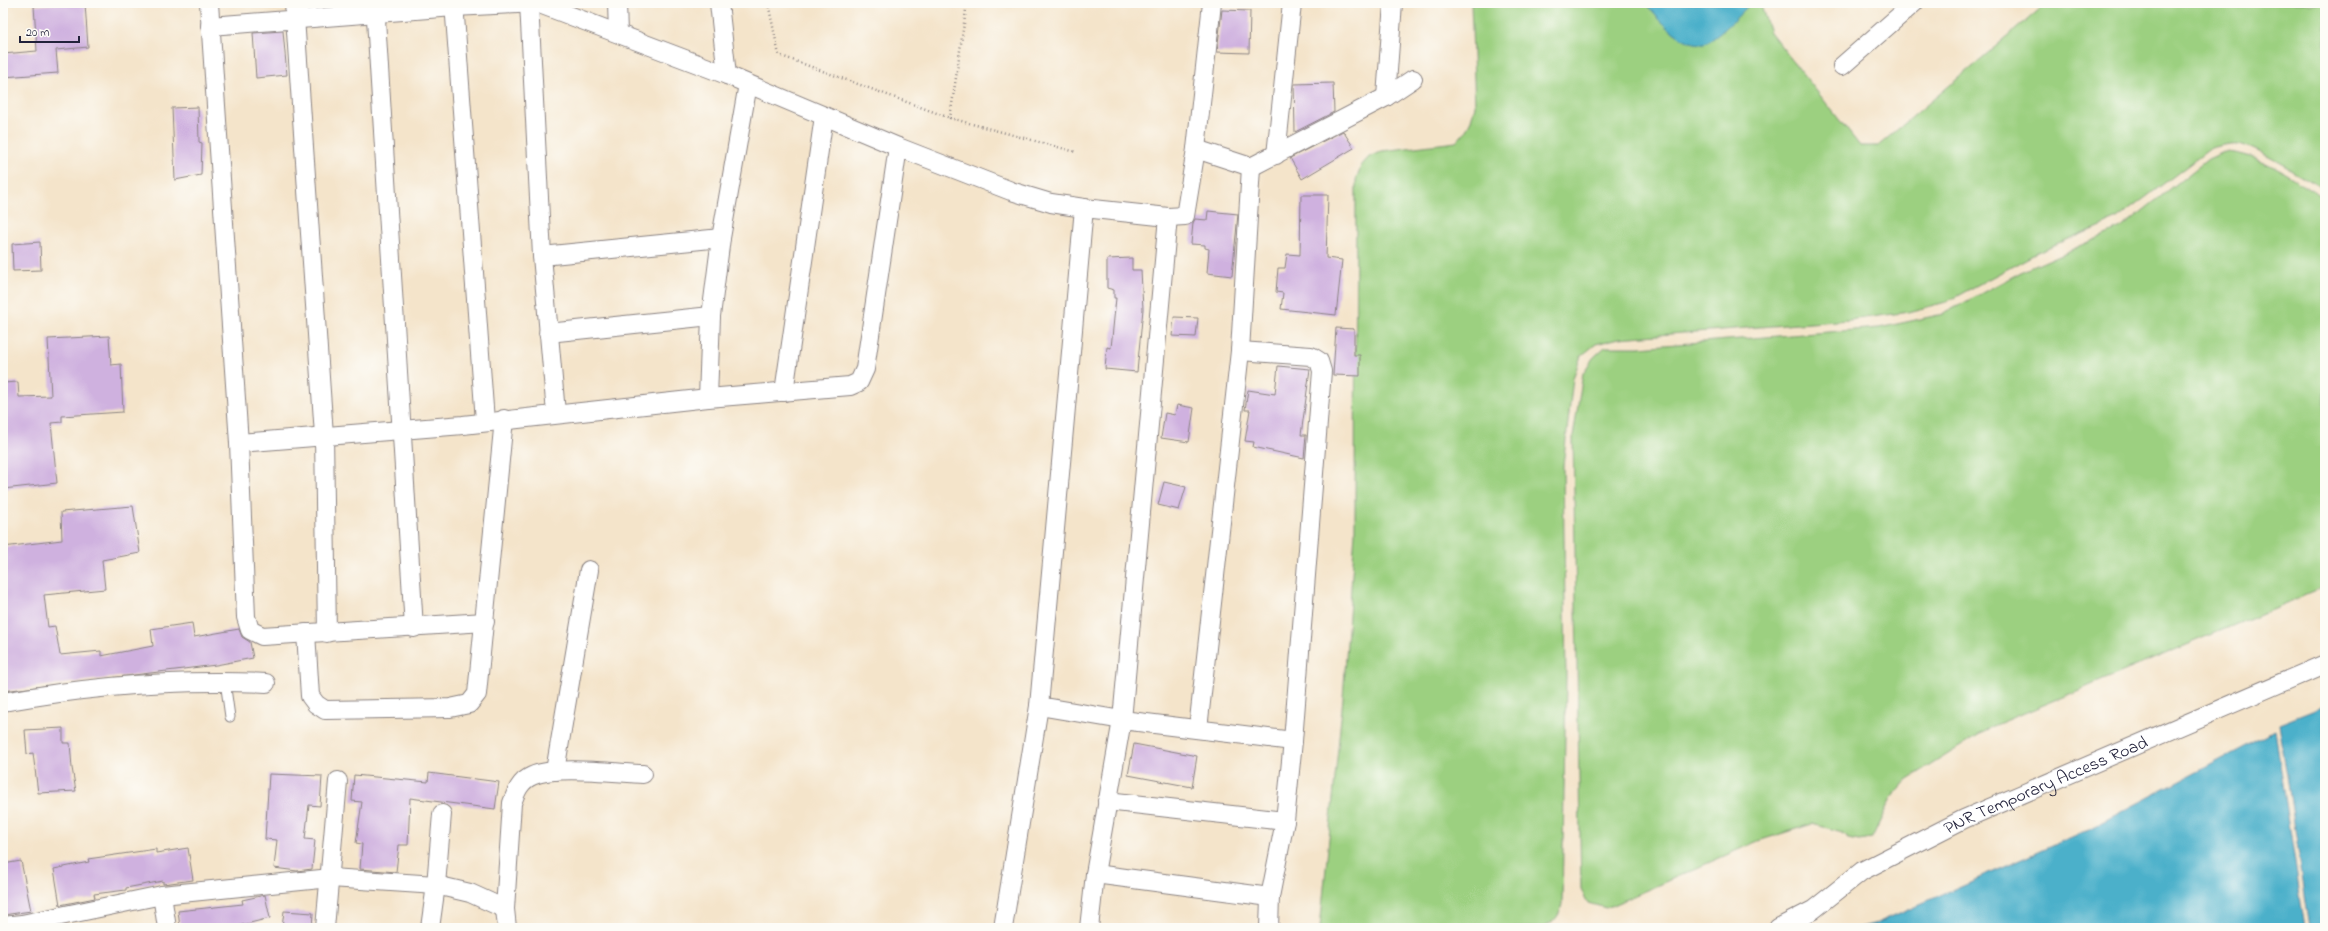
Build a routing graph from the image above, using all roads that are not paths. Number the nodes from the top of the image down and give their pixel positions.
1 (209, 3) edge
2 (533, 3) edge
3 (617, 3) edge
4 (719, 3) edge
5 (1212, 3) edge
6 (1292, 3) edge
7 (1393, 3) edge
8 (1914, 3) edge
9 (454, 5) edge
10 (375, 8) edge
11 (295, 11) edge
12 (210, 26) junction
13 (618, 33) junction
14 (1842, 66) dead end
15 (727, 75) junction
16 (1413, 79) dead end
17 (748, 84) junction
18 (1386, 97) junction
19 (824, 116) junction
20 (898, 147) junction
21 (1196, 149) junction
22 (1276, 155) junction
23 (1251, 167) junction
24 (1084, 208) junction
25 (1168, 217) junction
26 (721, 238) junction
27 (542, 256) junction
28 (711, 316) junction
29 (548, 332) junction
30 (1240, 351) junction
31 (784, 392) junction
32 (708, 398) junction
33 (556, 413) junction
34 (504, 419) junction
35 (485, 422) junction
36 (401, 429) junction
37 (324, 435) junction
38 (239, 443) junction
39 (589, 570) dead end
40 (485, 622) junction
41 (414, 628) junction
42 (306, 633) junction
43 (327, 633) junction
44 (2325, 664) edge
45 (225, 681) junction
46 (266, 683) dead end
47 (3, 702) edge
48 (1039, 706) junction
49 (230, 717) dead end
50 (1122, 720) junction
51 (1198, 729) junction
52 (1294, 741) junction
53 (555, 771) junction
54 (643, 774) dead end
55 (338, 781) dead end
56 (1107, 802) junction
57 (442, 814) dead end
58 (1285, 821) junction
59 (1095, 874) junction
60 (331, 878) junction
61 (436, 885) junction
62 (162, 894) junction
63 (1270, 897) junction
64 (505, 909) junction
65 (3, 926) edge
66 (22, 926) edge
67 (166, 928) edge
68 (325, 928) edge
69 (430, 928) edge
70 (507, 928) edge
71 (1003, 928) edge
72 (1089, 928) edge
73 (1269, 928) edge
74 (1778, 928) edge

1 - 12 street
2 - 9 street
2 - 13 street
2 - 27 street
3 - 13 street
4 - 15 street
5 - 21 street
6 - 22 street
7 - 18 street
8 - 14 street
9 - 10 street
9 - 35 street
10 - 11 street
10 - 36 street
11 - 12 street
11 - 37 street
12 - 38 street
13 - 15 street
15 - 17 street
16 - 18 street
17 - 19 street
17 - 26 street
18 - 22 street
19 - 20 street
19 - 31 street
20 - 24 street
20 - 31 street
21 - 23 street
21 - 25 street
22 - 23 street
23 - 30 street
24 - 25 street
24 - 48 street
25 - 50 street
26 - 27 street
26 - 28 street
27 - 29 street
28 - 29 street
28 - 32 street
29 - 33 street
30 - 51 street
30 - 52 street
31 - 32 street
32 - 33 street
33 - 34 street
34 - 35 street
34 - 40 street
35 - 36 street
36 - 37 street
36 - 41 street
37 - 38 street
37 - 43 street
38 - 42 street
39 - 53 street
40 - 41 street
40 - 42 street
41 - 43 street
42 - 43 street
44 - 74 street, PNR Temporary Access Road
45 - 46 street
45 - 47 street
45 - 49 lane
48 - 50 street
48 - 71 street
50 - 51 street
50 - 56 street
51 - 52 street
52 - 58 street
53 - 54 street
53 - 64 street
55 - 60 street
56 - 58 street
56 - 59 street
57 - 61 street
58 - 63 street
59 - 63 street
59 - 72 street
60 - 61 street
60 - 62 street
60 - 68 street
61 - 64 street
61 - 69 street
62 - 66 street
62 - 67 street
63 - 73 street
64 - 70 street
65 - 66 street

